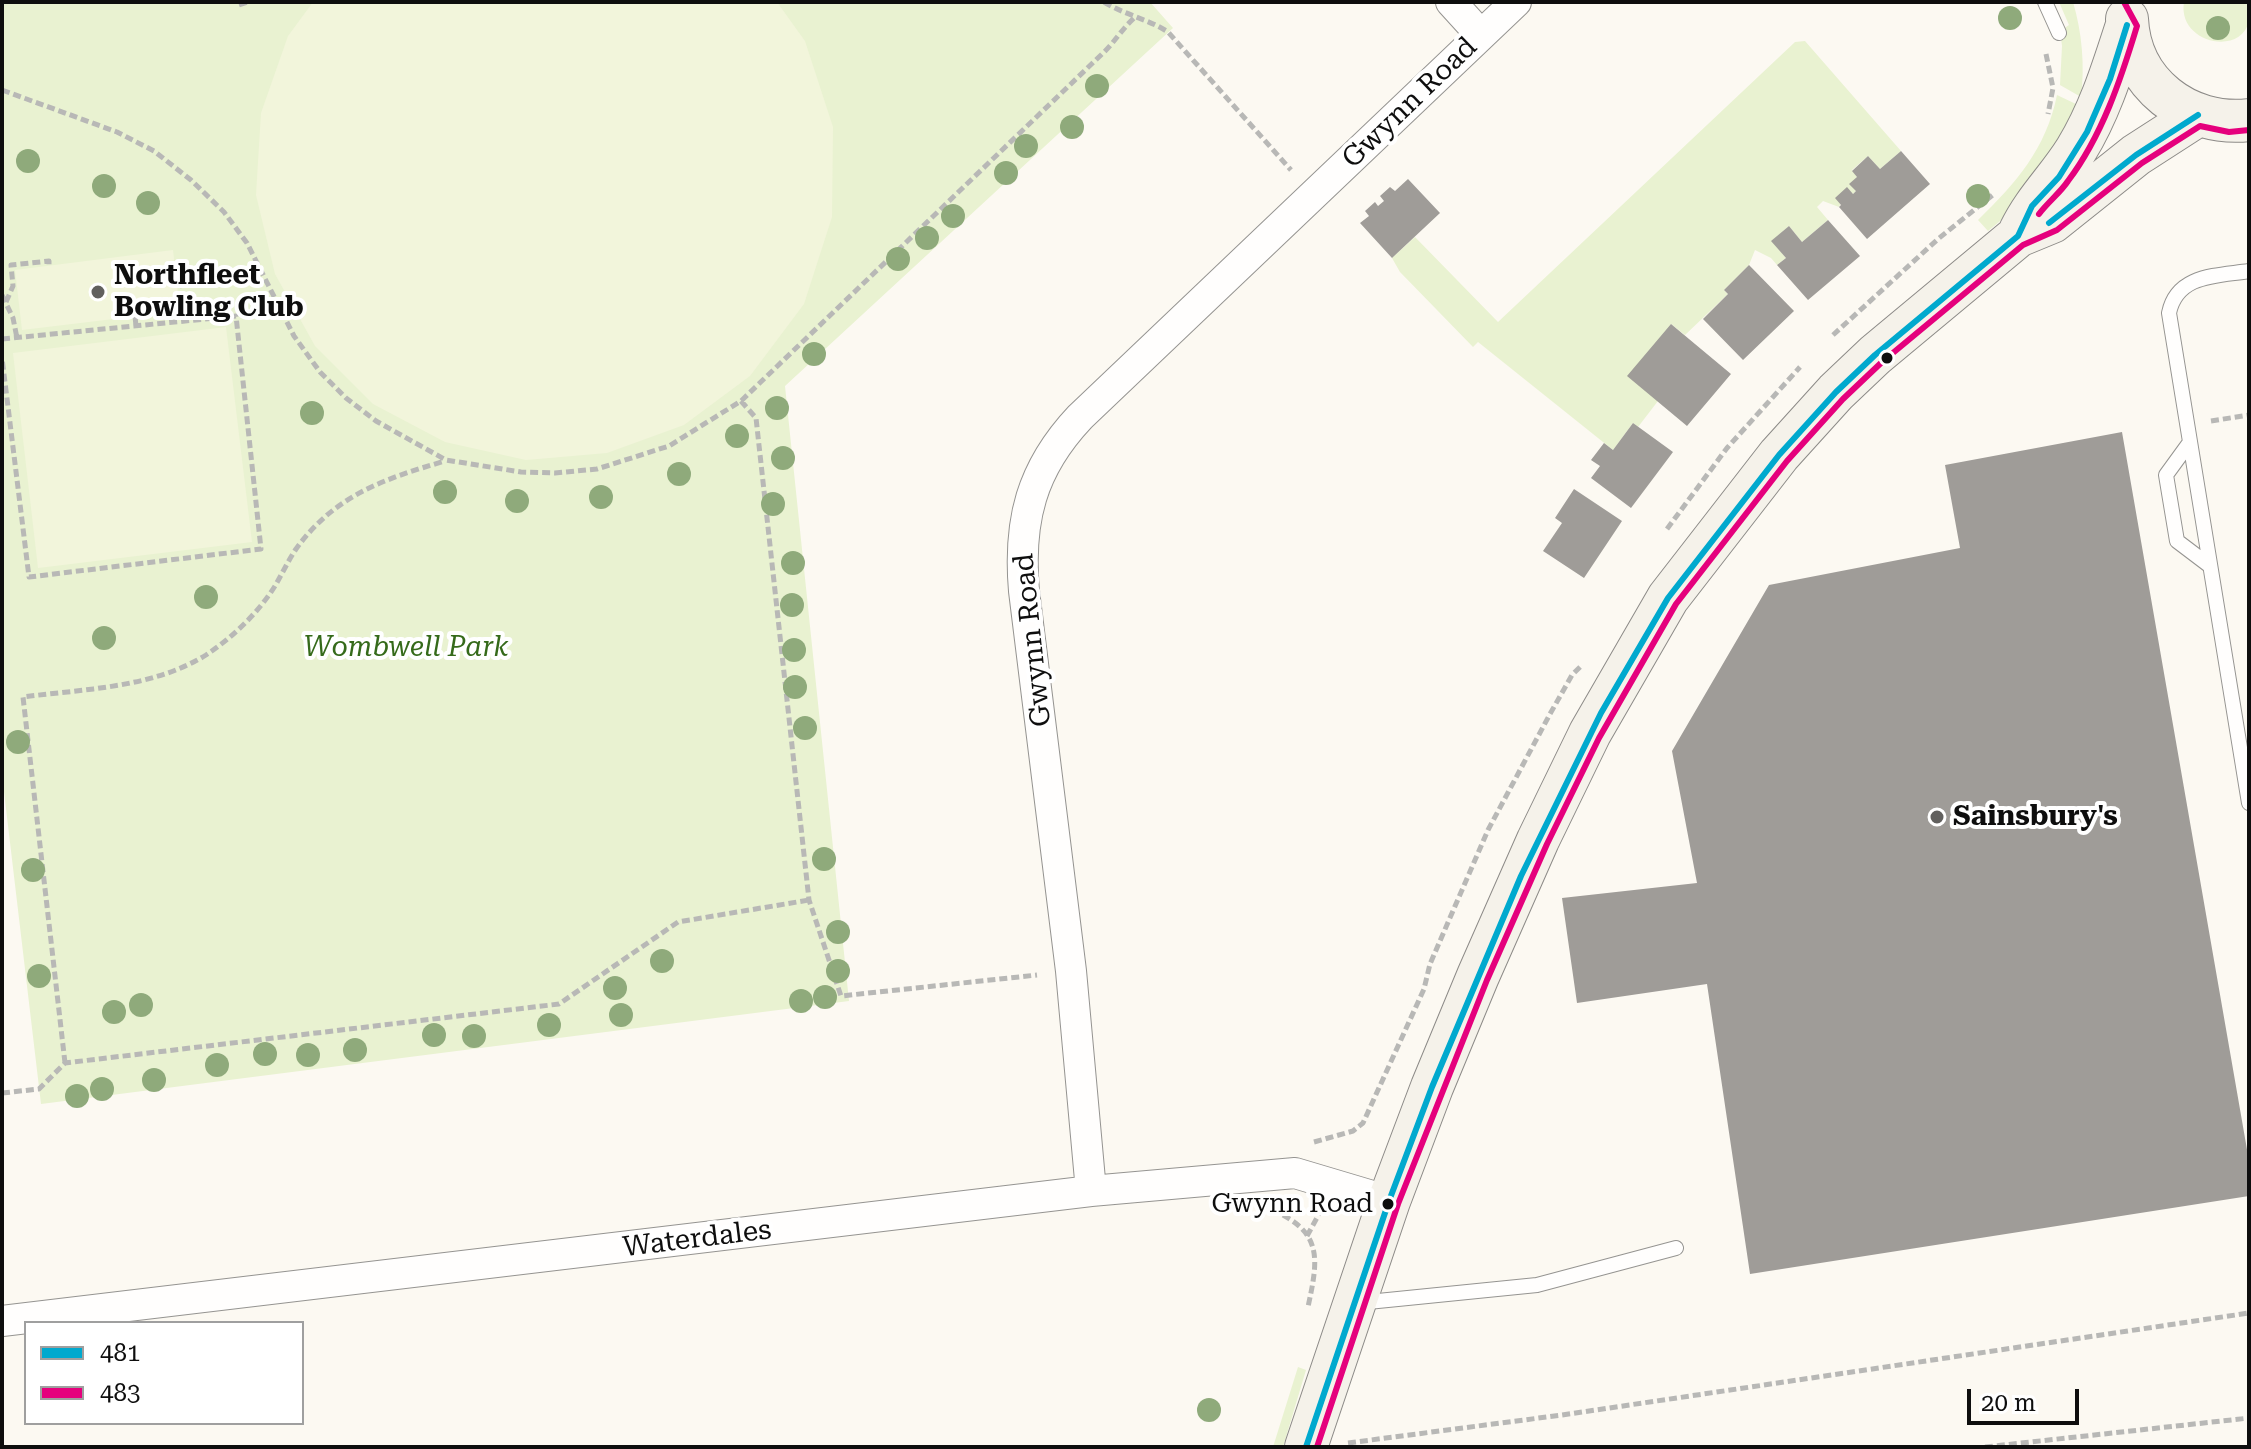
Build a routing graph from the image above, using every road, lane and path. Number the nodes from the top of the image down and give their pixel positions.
1 (248, 2) edge
2 (1104, 2) edge
3 (1451, 2) edge
4 (1516, 2) edge
5 (2045, 2) edge
6 (239, 5) dead end
7 (2127, 13) edge
8 (1134, 18) junction
9 (2059, 33) dead end
10 (1481, 35) junction
11 (2045, 48) dead end
12 (2, 90) edge
13 (2232, 121) edge
14 (2045, 122) dead end
15 (2001, 187) dead end
16 (1313, 195) junction
17 (2018, 236) junction
18 (49, 265) dead end
19 (2249, 271) edge
20 (176, 273) dead end
21 (2, 295) edge
22 (6, 302) junction
23 (135, 316) dead end
24 (186, 321) junction
25 (136, 326) junction
26 (1831, 337) dead end
27 (17, 338) junction
28 (2, 339) edge
29 (2, 358) edge
30 (1809, 358) dead end
31 (741, 401) junction
32 (2249, 415) edge
33 (2187, 425) junction
34 (2190, 442) junction
35 (446, 460) junction
36 (1660, 540) dead end
37 (2210, 566) junction
38 (1583, 663) dead end
39 (2249, 803) edge
40 (809, 900) junction
41 (1071, 971) junction
42 (65, 1063) junction
43 (2, 1093) edge
44 (1301, 1143) dead end
45 (1091, 1191) junction
46 (1389, 1201) junction
47 (1268, 1208) dead end
48 (1676, 1248) dead end
49 (1354, 1303) junction
50 (1307, 1313) dead end
51 (2249, 1313) edge
52 (2, 1321) edge
53 (2249, 1418) edge
54 (1320, 1446) edge
55 (1985, 1447) edge

1 - 6 path
2 - 8 path
3 - 10 street
4 - 10 street, Gwynn Road
5 - 9 lane
7 - 13 main road
7 - 17 main road
8 - 16 path
8 - 31 path
10 - 16 street, Gwynn Road
11 - 14 path
12 - 35 path
13 - 17 main road
15 - 26 path
16 - 41 street, Gwynn Road
17 - 46 main road
18 - 22 path
19 - 33 lane
20 - 24 path
21 - 22 path
22 - 27 path
23 - 25 path
24 - 25 path
24 - 29 path
25 - 27 path
27 - 28 path
30 - 36 path
31 - 35 path
31 - 40 path
32 - 33 path
33 - 34 lane
34 - 37 lane
34 - 37 lane
35 - 42 path
37 - 39 lane
38 - 44 path
40 - 41 path
40 - 42 path
41 - 45 street, Gwynn Road
42 - 43 path
45 - 46 street, Waterdales
45 - 52 street, Waterdales
46 - 49 main road
47 - 50 path
48 - 49 lane
49 - 54 main road
51 - 54 path
53 - 55 path

